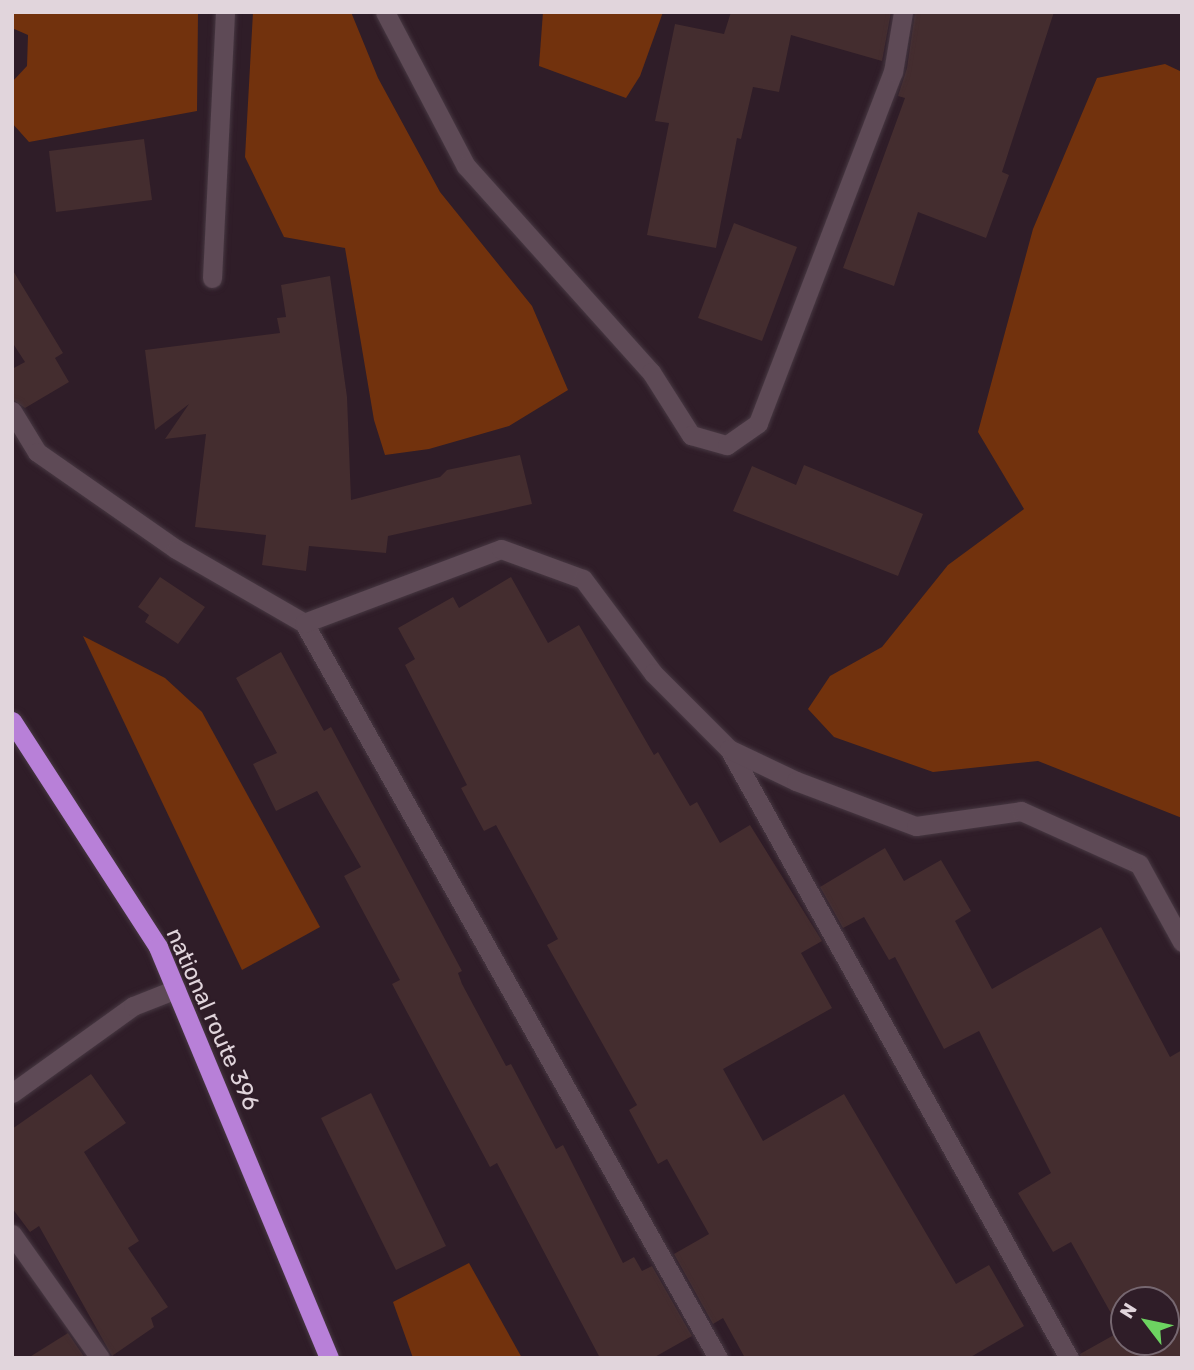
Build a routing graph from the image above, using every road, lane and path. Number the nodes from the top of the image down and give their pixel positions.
1 (225, 12) edge
2 (385, 12) edge
3 (903, 12) edge
4 (212, 278) dead end
5 (12, 411) edge
6 (304, 623) junction
7 (12, 721) edge
8 (729, 749) junction
9 (1182, 942) edge
10 (176, 989) junction
11 (12, 1093) edge
12 (12, 1234) edge
13 (100, 1358) edge
14 (329, 1358) edge
15 (718, 1358) edge
16 (1069, 1358) edge

1 - 4 street
2 - 3 street
5 - 6 street
6 - 8 street
6 - 15 street
7 - 10 highway, national route 396
8 - 9 street
8 - 16 street
10 - 11 street
10 - 14 highway, national route 396
12 - 13 street

